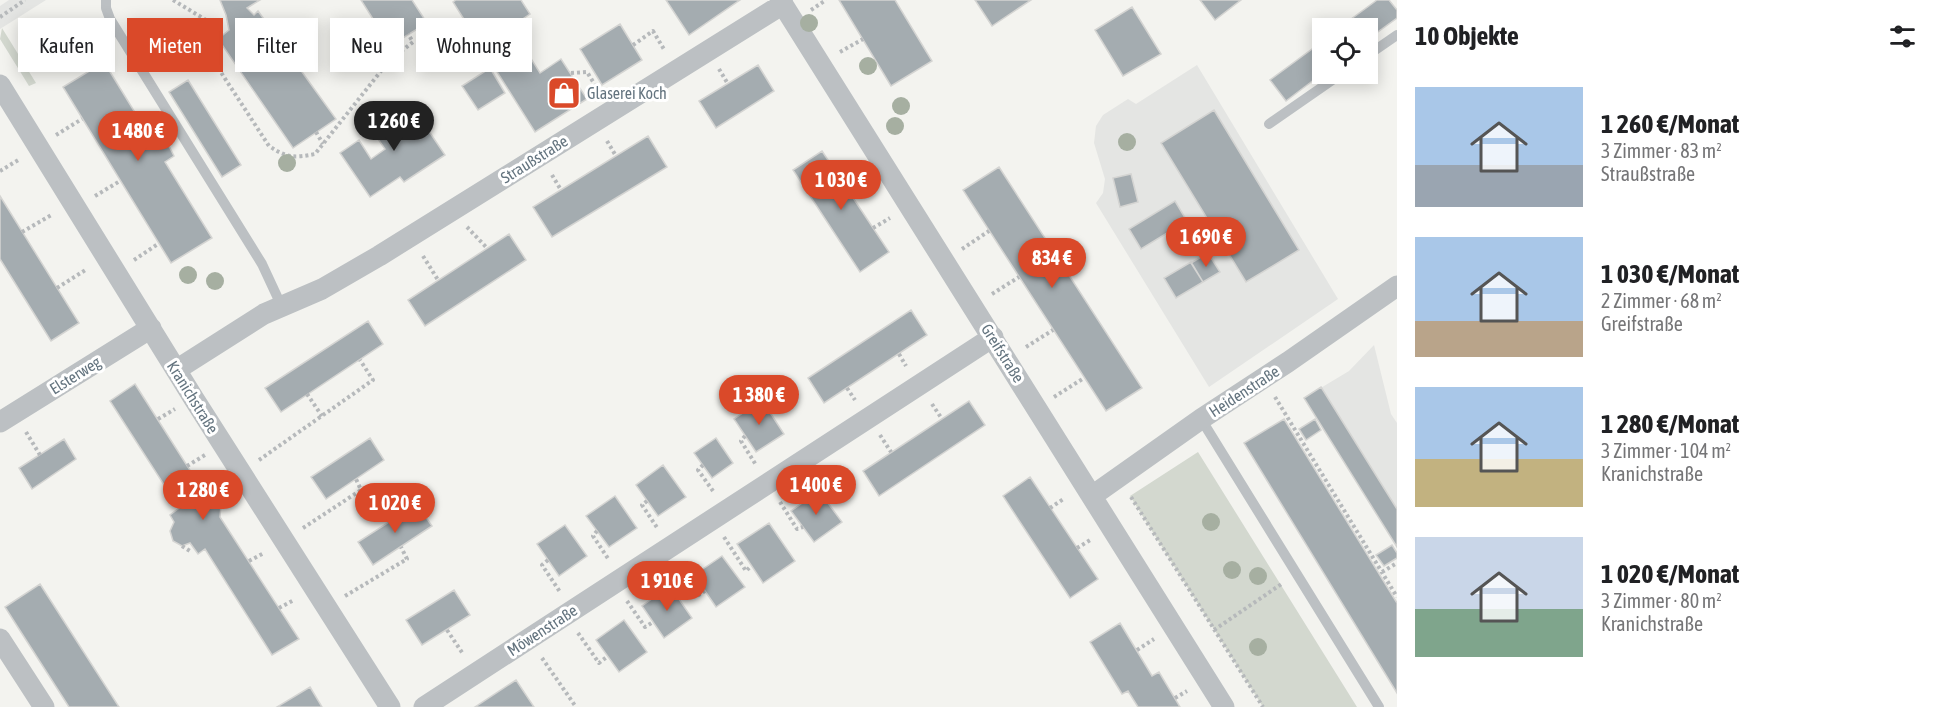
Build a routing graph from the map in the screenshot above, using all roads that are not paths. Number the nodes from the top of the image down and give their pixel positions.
1 (106, 0) edge
2 (781, 2) edge
3 (1397, 35) edge
4 (1378, 48) edge
5 (1326, 84) edge
6 (0, 85) edge
7 (1269, 123) dead end
8 (1397, 286) edge
9 (282, 307) junction
10 (151, 328) junction
11 (993, 337) junction
12 (176, 370) junction
13 (1201, 419) junction
14 (0, 422) edge
15 (1092, 496) junction
16 (0, 639) edge
17 (44, 707) edge
18 (390, 707) edge
19 (424, 707) edge
20 (1224, 707) edge
21 (1379, 707) edge

1 - 9 lane
2 - 9 street, Straußstraße
2 - 11 street, Greifstraße
3 - 4 lane
5 - 7 lane
6 - 10 street, Kranichstraße
8 - 13 street, Heidenstraße
9 - 12 street, Straußstraße
10 - 12 street, Kranichstraße
10 - 14 street, Elsterweg
11 - 15 street, Greifstraße
11 - 19 street, Möwenstraße
12 - 18 street, Kranichstraße
13 - 15 street, Heidenstraße
13 - 21 lane
15 - 20 street, Greifstraße
16 - 17 street

